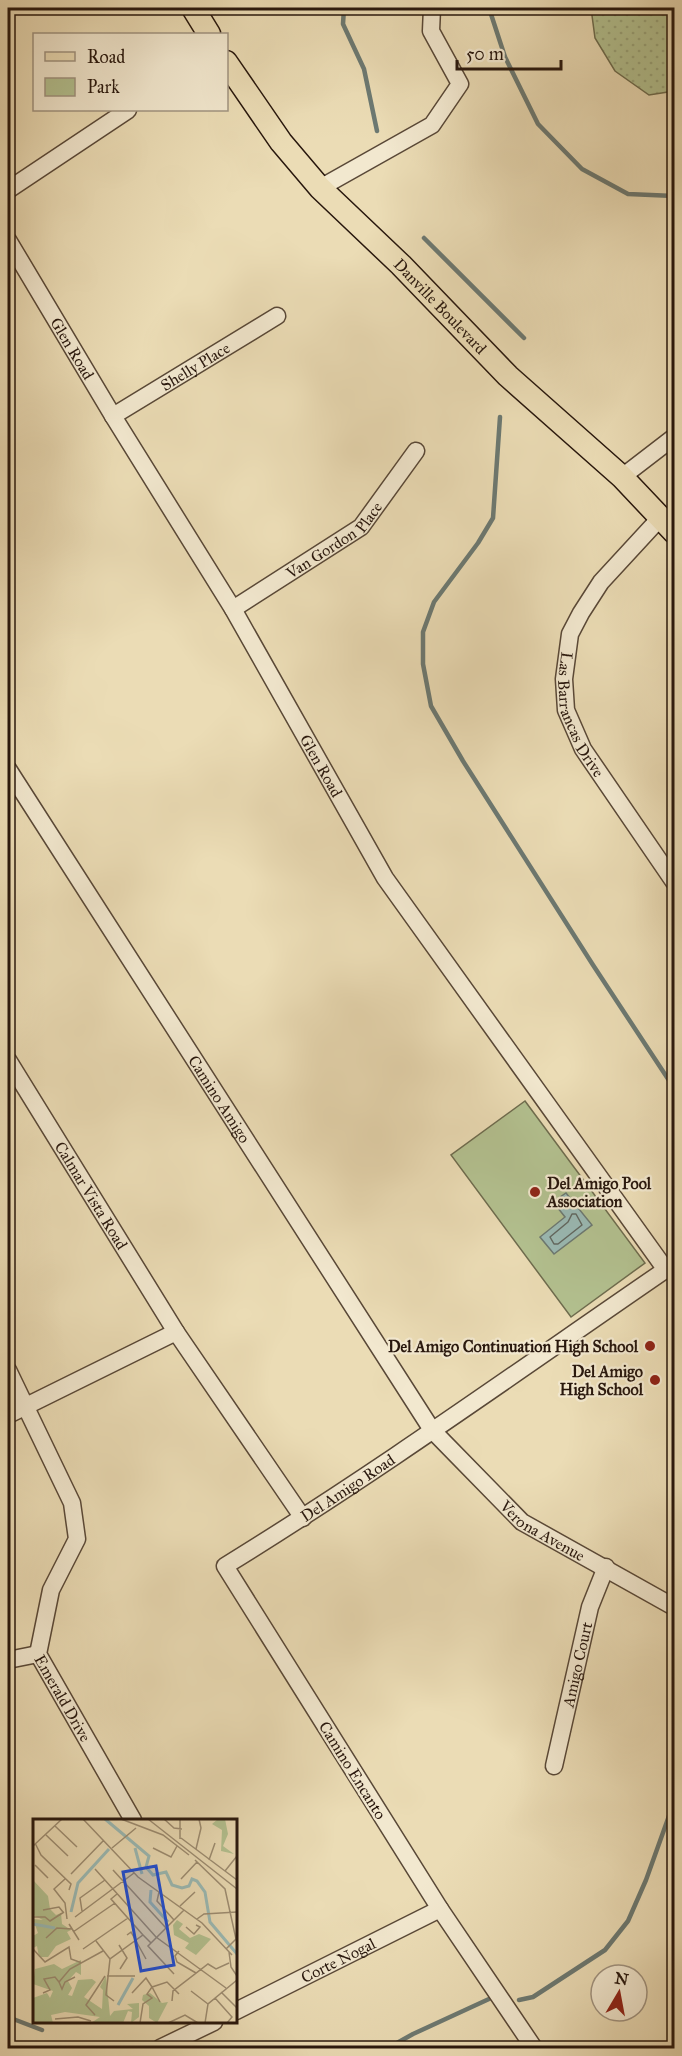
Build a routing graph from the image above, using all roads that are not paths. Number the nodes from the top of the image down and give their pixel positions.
1 (193, 8) edge
2 (432, 8) edge
3 (208, 33) edge
4 (228, 65) edge
5 (126, 111) edge
6 (320, 188) junction
7 (8, 190) edge
8 (8, 240) edge
9 (277, 316) dead end
10 (113, 416) junction
11 (675, 437) edge
12 (416, 451) dead end
13 (622, 477) junction
14 (668, 525) edge
15 (233, 609) junction
16 (8, 769) edge
17 (672, 871) edge
18 (8, 1060) edge
19 (670, 1267) edge
20 (176, 1332) junction
21 (8, 1370) edge
22 (26, 1406) junction
23 (8, 1415) edge
24 (432, 1430) junction
25 (303, 1518) junction
26 (606, 1567) junction
27 (675, 1607) edge
28 (38, 1654) junction
29 (8, 1660) edge
30 (554, 1766) dead end
31 (132, 1819) edge
32 (440, 1909) junction
33 (237, 2010) edge
34 (212, 2023) edge
35 (160, 2049) edge
36 (534, 2049) edge

1 - 3 main road
2 - 6 street
4 - 6 main road, Danville Boulevard
5 - 7 street
6 - 13 main road, Danville Boulevard
8 - 10 street, Glen Road
9 - 10 street, Shelly Place
10 - 15 street, Glen Road
11 - 13 street
12 - 15 street, Van Gordon Place
13 - 14 main road, Danville Boulevard
14 - 17 street, Las Barrancas Drive
15 - 19 street, Glen Road
16 - 24 street, Camino Amigo
18 - 20 street, Calmar Vista Road
19 - 24 street, Del Amigo Road
20 - 22 street
20 - 25 street, Del Amigo Road
21 - 22 street, Emerald Drive
22 - 23 street
22 - 28 street, Emerald Drive
24 - 25 street, Del Amigo Road
24 - 26 street, Verona Avenue
25 - 32 street, Camino Encanto
26 - 27 street, Verona Avenue
26 - 30 street, Amigo Court
28 - 29 street
28 - 31 street, Emerald Drive
32 - 33 street, Corte Nogal
32 - 36 street, Camino Encanto
34 - 35 street

